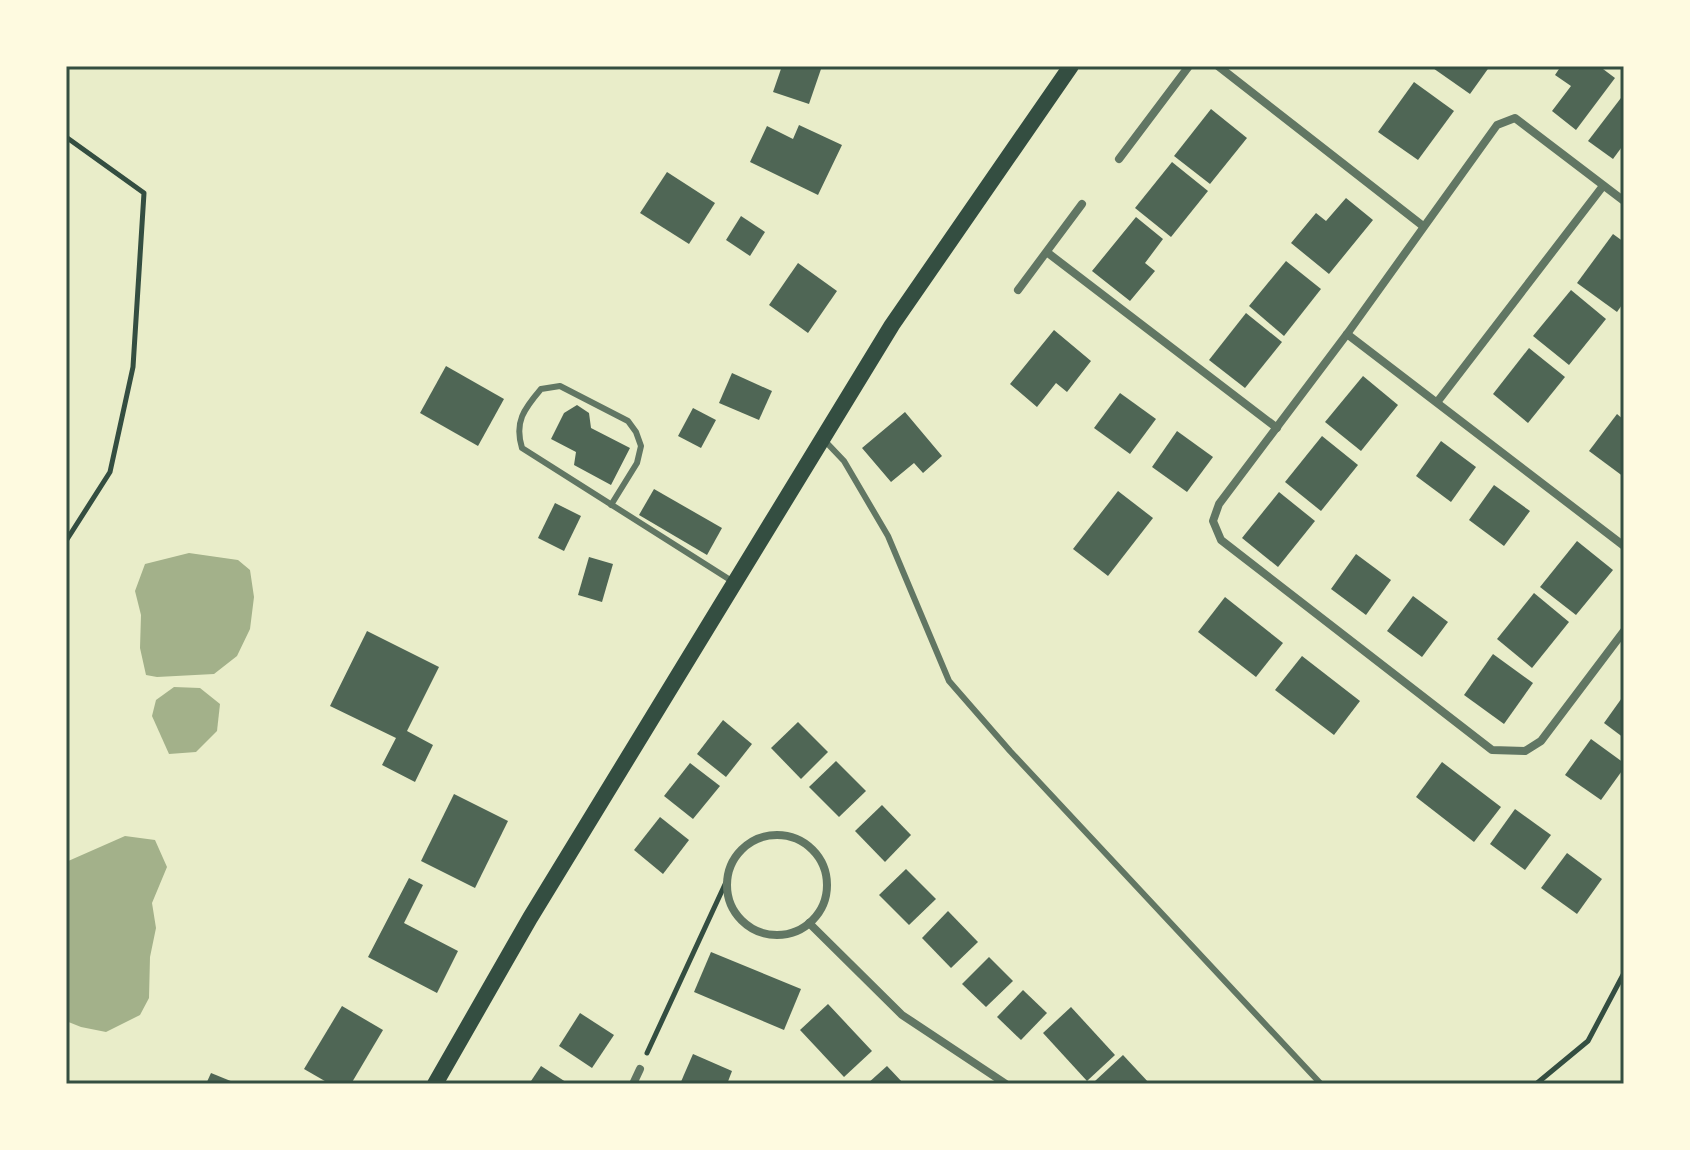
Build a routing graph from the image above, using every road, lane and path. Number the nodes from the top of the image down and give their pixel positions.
1 (1071, 66) edge
2 (1189, 66) edge
3 (1218, 66) edge
4 (66, 137) edge
5 (1119, 159) dead end
6 (1603, 186) junction
7 (1624, 201) edge
8 (1082, 204) dead end
9 (1423, 226) junction
10 (1048, 253) junction
11 (1018, 290) dead end
12 (1347, 334) junction
13 (1438, 401) junction
14 (1277, 428) junction
15 (822, 439) junction
16 (611, 505) junction
17 (66, 541) edge
18 (1624, 546) edge
19 (735, 583) junction
20 (1624, 631) edge
21 (727, 880) junction
22 (809, 923) junction
23 (1624, 973) edge
24 (640, 1069) joint
25 (435, 1084) edge
26 (633, 1084) edge
27 (1006, 1084) edge
28 (1321, 1084) edge
29 (1536, 1084) edge

1 - 15 main road
2 - 5 street
3 - 9 street
4 - 17 path
6 - 7 street
6 - 9 street
6 - 13 street
8 - 10 street
9 - 12 street
10 - 11 street
10 - 14 street
12 - 13 street
12 - 14 street
13 - 18 street
14 - 20 street
15 - 19 main road
15 - 28 lane
16 - 16 lane
16 - 19 lane
19 - 25 main road
21 - 22 street
21 - 22 street
21 - 24 path
22 - 27 street
23 - 29 path
24 - 26 street

